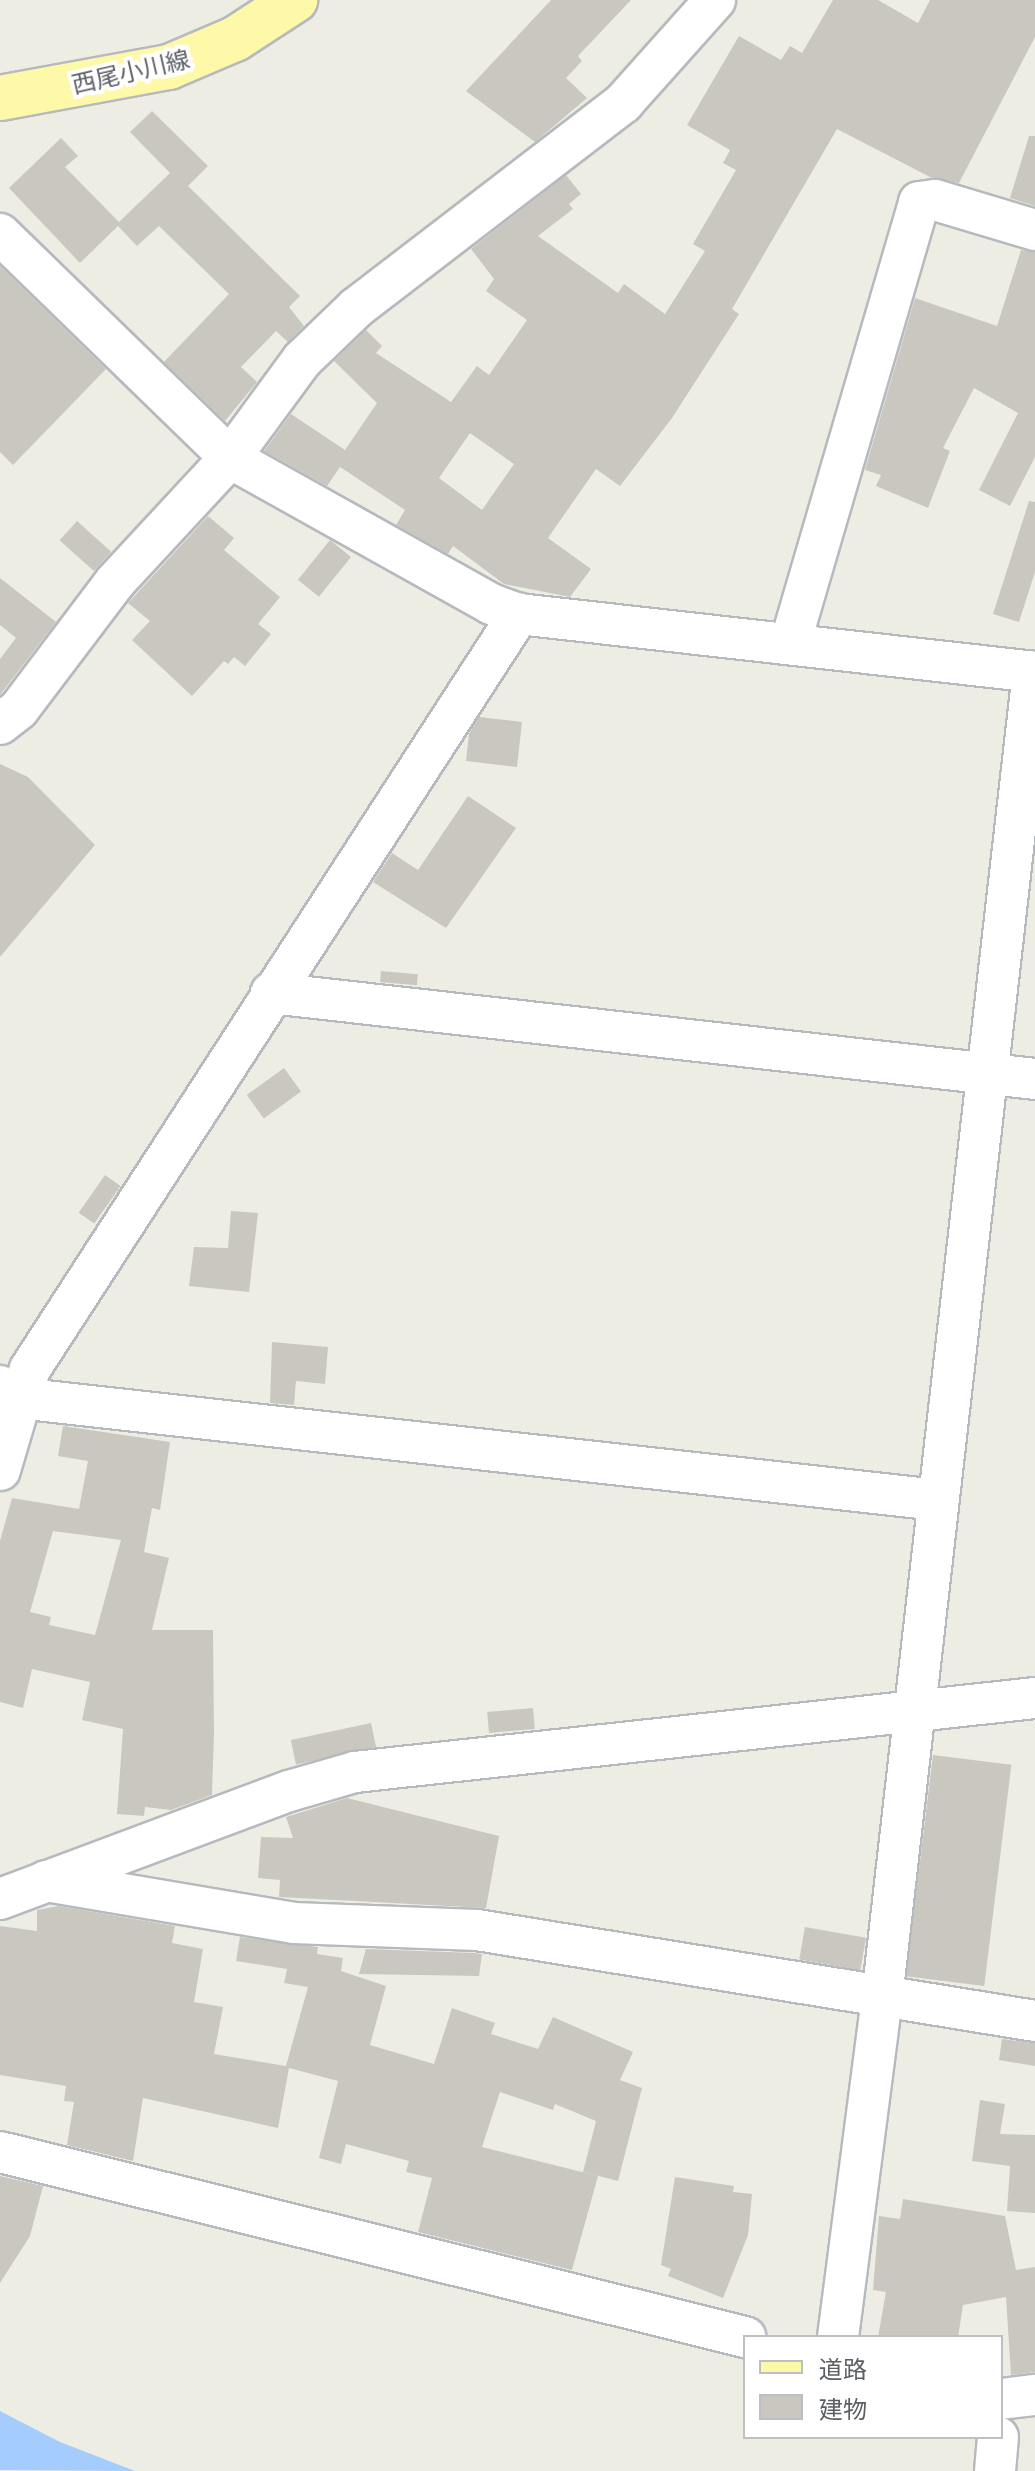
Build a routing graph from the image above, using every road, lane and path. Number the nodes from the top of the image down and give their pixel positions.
1 (295, 0) edge
2 (715, 0) edge
3 (0, 98) edge
4 (1035, 230) edge
5 (0, 234) edge
6 (230, 458) junction
7 (519, 614) junction
8 (790, 644) junction
9 (1034, 672) edge
10 (0, 724) edge
11 (271, 993) junction
12 (986, 1073) junction
13 (1035, 1079) edge
14 (9, 1392) edge
15 (0, 1470) edge
16 (938, 1500) junction
17 (1035, 1698) edge
18 (914, 1710) junction
19 (46, 1881) junction
20 (0, 1899) edge
21 (882, 1998) junction
22 (1035, 2021) edge
23 (0, 2152) edge
24 (838, 2335) edge
25 (743, 2337) edge
26 (1035, 2395) edge
27 (1003, 2399) edge
28 (998, 2439) edge
29 (995, 2471) edge

1 - 3 main road, 西尾小川線
2 - 6 street
4 - 8 street
5 - 6 street
6 - 7 street
6 - 10 street
7 - 8 street
7 - 11 street
8 - 9 street
9 - 12 street
11 - 12 street
11 - 14 street
12 - 13 street
12 - 16 street
14 - 15 street
14 - 16 street
16 - 18 street
17 - 18 street
18 - 19 street
18 - 21 street
19 - 20 street
19 - 21 street
21 - 22 street
21 - 24 street
23 - 25 street
26 - 27 street
28 - 29 street

